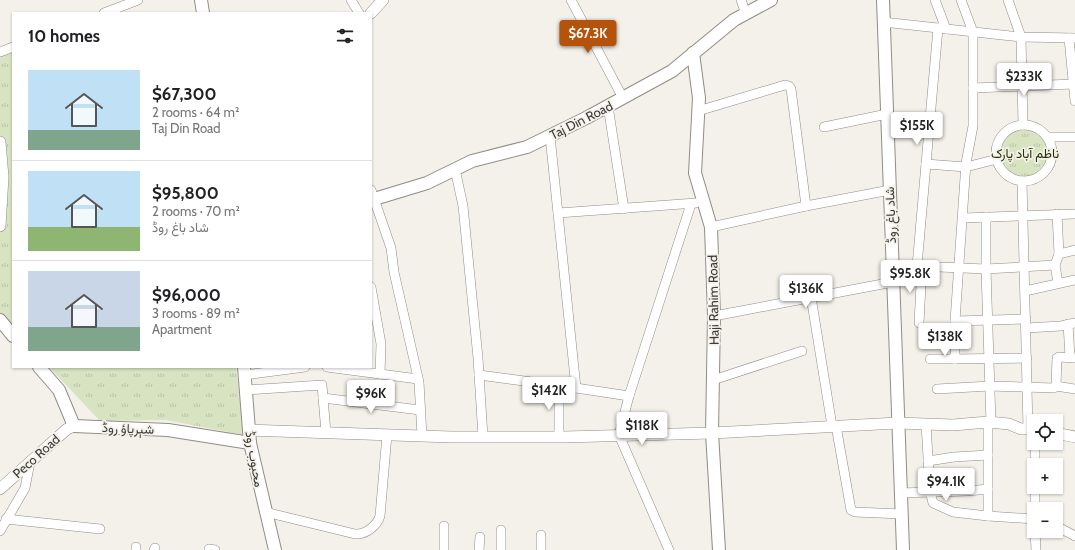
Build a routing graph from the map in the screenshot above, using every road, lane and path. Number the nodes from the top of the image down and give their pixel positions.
1 (138, 0) edge
2 (201, 0) edge
3 (351, 0) edge
4 (383, 0) edge
5 (571, 0) edge
6 (741, 0) edge
7 (772, 0) edge
8 (883, 0) edge
9 (935, 0) edge
10 (961, 0) edge
11 (1008, 0) edge
12 (107, 12) edge
13 (203, 12) edge
14 (358, 12) edge
15 (372, 12) edge
16 (746, 14) junction
17 (883, 22) junction
18 (942, 28) junction
19 (973, 32) junction
20 (1021, 36) junction
21 (1072, 38) edge
22 (12, 47) edge
23 (0, 52) edge
24 (693, 53) junction
25 (1074, 84) junction
26 (1022, 86) junction
27 (973, 88) junction
28 (623, 98) junction
29 (1075, 101) edge
30 (608, 106) junction
31 (698, 111) junction
32 (887, 114) junction
33 (1022, 125) junction
34 (824, 127) dead end
35 (550, 136) junction
36 (1048, 137) junction
37 (1075, 137) edge
38 (0, 142) edge
39 (997, 159) junction
40 (926, 164) junction
41 (966, 167) junction
42 (455, 170) junction
43 (1022, 181) junction
44 (890, 190) junction
45 (372, 196) edge
46 (704, 203) junction
47 (691, 204) junction
48 (806, 206) junction
49 (624, 209) junction
50 (558, 213) junction
51 (1057, 214) junction
52 (1075, 214) edge
53 (1024, 216) junction
54 (986, 217) junction
55 (963, 218) junction
56 (0, 226) edge
57 (711, 227) junction
58 (1075, 250) edge
59 (1059, 254) junction
60 (892, 265) junction
61 (1055, 265) junction
62 (919, 266) junction
63 (1025, 267) junction
64 (959, 268) junction
65 (986, 269) junction
66 (1075, 280) edge
67 (893, 282) junction
68 (1058, 283) junction
69 (1025, 291) junction
70 (372, 293) edge
71 (811, 298) junction
72 (714, 316) junction
73 (0, 320) edge
74 (988, 320) junction
75 (955, 321) junction
76 (919, 323) dead end
77 (1026, 324) junction
78 (1072, 324) edge
79 (12, 335) edge
80 (802, 351) dead end
81 (955, 358) junction
82 (989, 358) junction
83 (1027, 358) junction
84 (1072, 358) edge
85 (930, 360) dead end
86 (40, 368) edge
87 (290, 368) edge
88 (335, 368) edge
89 (244, 371) edge
90 (380, 374) junction
91 (479, 376) junction
92 (418, 379) junction
93 (713, 380) junction
94 (559, 386) junction
95 (990, 386) junction
96 (1056, 386) junction
97 (576, 388) junction
98 (1028, 388) junction
99 (937, 389) dead end
100 (1075, 389) edge
101 (246, 390) junction
102 (629, 396) junction
103 (323, 398) junction
104 (420, 410) junction
105 (1030, 414) edge
106 (898, 422) junction
107 (990, 422) junction
108 (926, 424) junction
109 (74, 426) junction
110 (834, 426) junction
111 (1027, 429) edge
112 (249, 430) junction
113 (326, 433) junction
114 (712, 433) junction
115 (1063, 434) edge
116 (387, 435) junction
117 (619, 435) junction
118 (422, 436) junction
119 (483, 437) junction
120 (559, 437) junction
121 (1075, 437) edge
122 (250, 443) junction
123 (988, 455) junction
124 (30, 462) junction
125 (928, 462) junction
126 (0, 489) edge
127 (988, 490) junction
128 (930, 491) junction
129 (901, 493) junction
130 (265, 512) junction
131 (902, 514) junction
132 (988, 516) junction
133 (6, 519) junction
134 (1027, 519) edge
135 (444, 526) dead end
136 (100, 529) dead end
137 (501, 530) dead end
138 (1063, 530) edge
139 (0, 531) edge
140 (541, 535) dead end
141 (480, 536) dead end
142 (1075, 536) edge
143 (1035, 538) edge
144 (271, 548) edge
145 (444, 550) edge
146 (479, 550) edge
147 (501, 550) edge
148 (541, 550) edge
149 (669, 550) edge
150 (719, 550) edge
151 (903, 550) edge
152 (1036, 550) edge

1 - 12 street
2 - 13 main road
3 - 14 street
4 - 15 street
5 - 28 street
6 - 16 street
7 - 16 main road, Taj Din Road
8 - 17 main road, شاد باغ روڈ
9 - 18 street
10 - 19 street
11 - 20 street
16 - 24 main road, Taj Din Road
17 - 18 street
17 - 32 main road, شاد باغ روڈ
18 - 19 street
18 - 40 street
19 - 20 street
19 - 27 street
20 - 21 street
20 - 26 street
21 - 25 street
22 - 23 street
24 - 28 main road, Taj Din Road
24 - 31 main road, Haji Rahim Road
25 - 26 street
25 - 29 street
26 - 27 street
26 - 33 street
27 - 41 street
28 - 30 main road, Taj Din Road
30 - 35 main road, Taj Din Road
30 - 49 street
31 - 46 main road, Haji Rahim Road
31 - 48 street
32 - 34 street
32 - 44 main road, شاد باغ روڈ
33 - 36 street
33 - 39 street
35 - 42 main road, Taj Din Road
35 - 50 street
36 - 37 street
36 - 43 street
38 - 56 street
39 - 41 street
39 - 43 street
40 - 41 street
40 - 62 street
41 - 55 street
42 - 45 main road, Taj Din Road
42 - 91 street
43 - 53 street
44 - 48 street
44 - 60 main road, شاد باغ روڈ
45 - 92 street
46 - 47 street
46 - 57 main road, Haji Rahim Road
47 - 49 street
47 - 102 street
48 - 57 street
49 - 50 street
50 - 97 street
51 - 52 street
51 - 53 street
51 - 59 street
53 - 54 street
53 - 63 street
54 - 55 street
54 - 65 street
55 - 64 street
57 - 72 main road, Haji Rahim Road
58 - 59 street
59 - 61 street
60 - 62 street
60 - 67 main road, شاد باغ روڈ
61 - 63 street
61 - 68 street
62 - 64 street
62 - 76 street
63 - 65 street
63 - 69 street
64 - 65 street
64 - 75 street
65 - 74 street
66 - 68 street
67 - 71 street
67 - 106 main road, شاد باغ روڈ
68 - 69 street
69 - 77 street
70 - 90 street
71 - 72 street
71 - 110 street
72 - 93 main road, Haji Rahim Road
73 - 79 main road
74 - 75 street
74 - 77 street
74 - 82 street
75 - 81 street
77 - 78 street
77 - 83 street
78 - 84 street
80 - 93 street
81 - 82 street
81 - 85 street
82 - 83 street
82 - 95 street
83 - 98 street
84 - 96 street
86 - 109 main road
87 - 89 street
88 - 90 street
89 - 101 main road, محبوب روڈ
90 - 92 street
91 - 94 street
91 - 119 street
92 - 104 street
93 - 114 main road, Haji Rahim Road
94 - 97 street
94 - 120 street
95 - 98 street
95 - 99 street
95 - 107 street
96 - 98 street
96 - 100 street
97 - 102 street
98 - 105 street
101 - 103 street
101 - 112 main road, محبوب روڈ
102 - 117 street
103 - 104 street
103 - 113 street
104 - 118 street
106 - 108 street
106 - 110 street
106 - 129 main road, شاد باغ روڈ
107 - 108 street
107 - 111 street
107 - 123 street
108 - 125 street
109 - 122 main road, شېرپاؤ روڈ
109 - 124 street, Peco Road
110 - 114 street
110 - 131 street
112 - 113 street
112 - 122 main road, محبوب روڈ
113 - 116 street
114 - 117 street
114 - 150 main road, Haji Rahim Road
115 - 121 street
116 - 118 street
116 - 130 street
117 - 120 street
117 - 149 street
118 - 119 street
119 - 120 street
122 - 130 main road, محبوب روڈ
123 - 125 street
123 - 127 street
124 - 126 street, Peco Road
124 - 133 street
125 - 128 street
127 - 128 street
127 - 132 street
128 - 129 street
128 - 132 street
129 - 131 main road, شاد باغ روڈ
130 - 144 main road, محبوب روڈ
131 - 151 main road, شاد باغ روڈ
132 - 134 street
133 - 136 street
133 - 139 street
135 - 145 street
137 - 147 street
138 - 142 street
140 - 148 street
141 - 146 street
143 - 152 street

